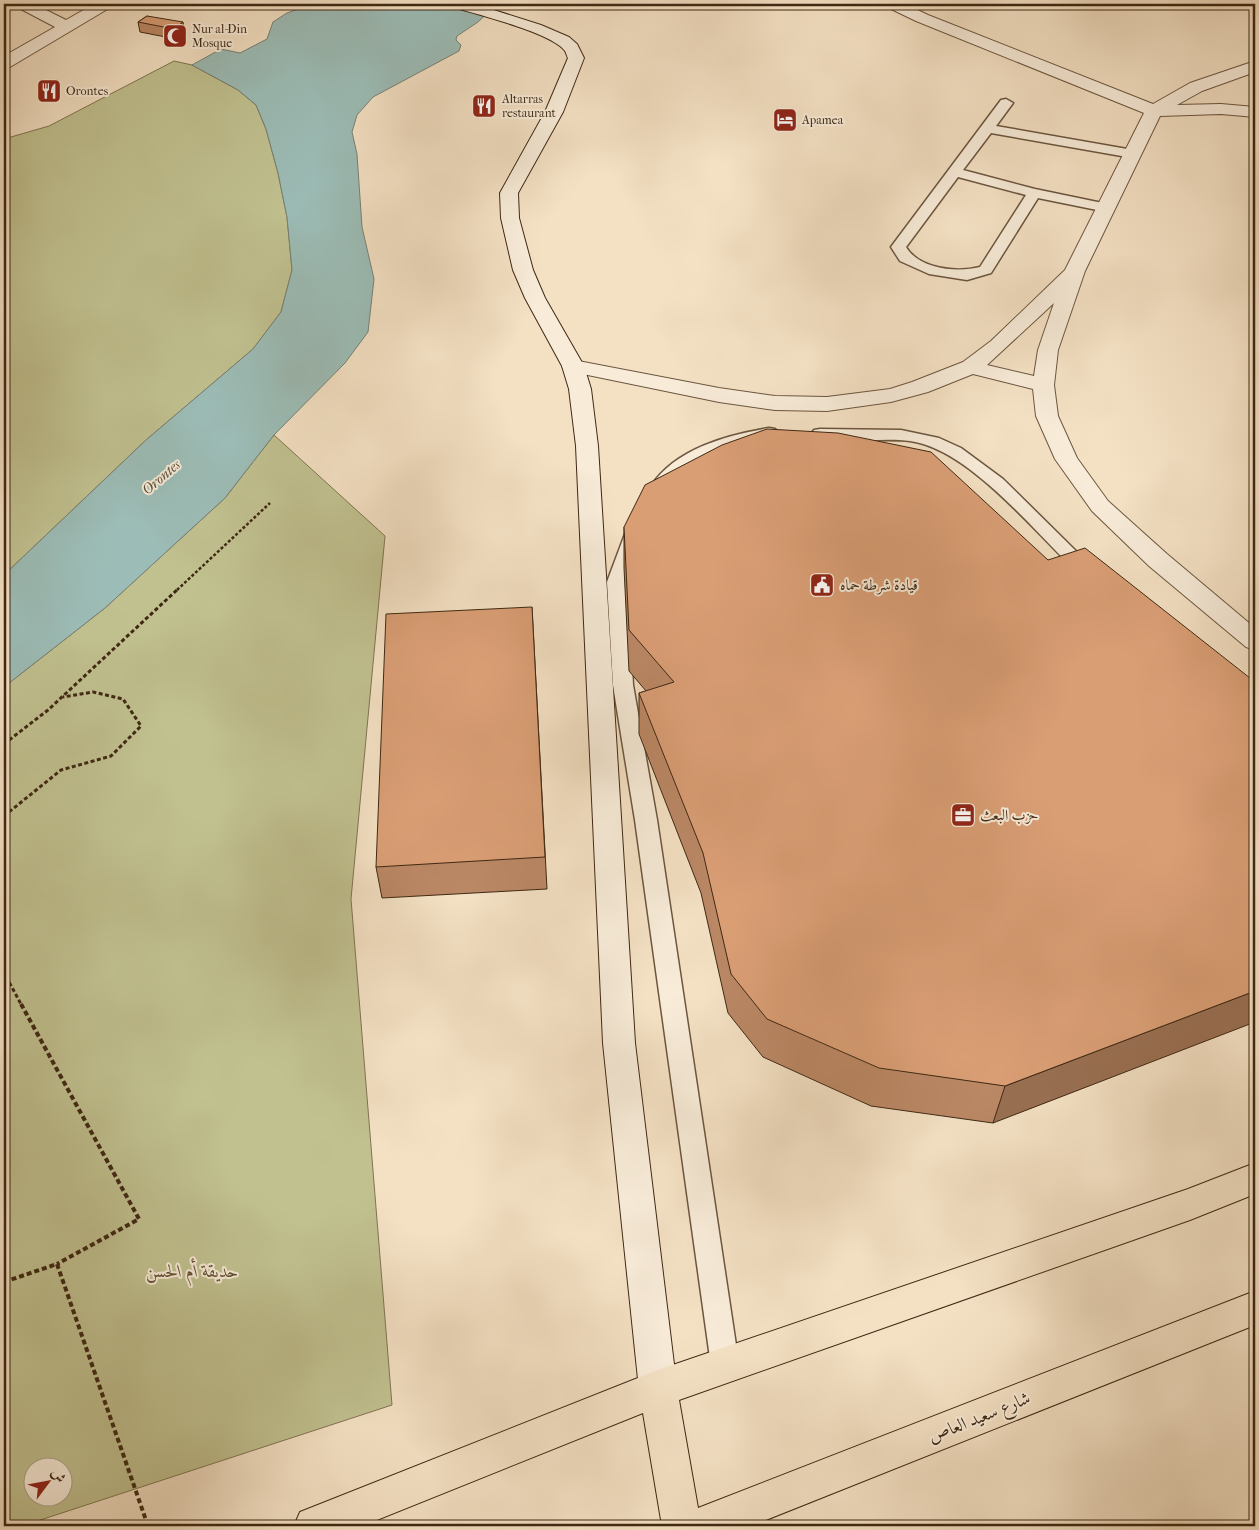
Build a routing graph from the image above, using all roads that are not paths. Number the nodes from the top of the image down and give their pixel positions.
1 (23, 4) edge
2 (105, 4) edge
3 (459, 4) edge
4 (893, 4) edge
5 (67, 27) junction
6 (4, 63) edge
7 (1255, 66) edge
8 (1006, 104) dead end
9 (1154, 111) junction
10 (1255, 112) edge
11 (988, 128) junction
12 (1133, 154) junction
13 (954, 172) junction
14 (1034, 193) junction
15 (1107, 208) junction
16 (1076, 272) junction
17 (573, 366) junction
18 (971, 366) junction
19 (1043, 385) junction
20 (1070, 554) edge
21 (1255, 641) edge
22 (1255, 1178) edge
23 (1255, 1308) edge
24 (725, 1365) junction
25 (658, 1388) junction
26 (314, 1526) edge
27 (682, 1526) edge
28 (702, 1526) edge

1 - 5 street
2 - 5 street
3 - 17 street
4 - 9 street
5 - 6 street
7 - 9 street
8 - 11 lane
9 - 10 street
9 - 12 street
11 - 12 lane
11 - 13 lane
12 - 15 street
13 - 14 lane
13 - 14 lane
14 - 15 lane
15 - 16 street
16 - 18 street
16 - 19 street
17 - 18 street
17 - 25 street
18 - 19 street
19 - 21 street
20 - 24 lane
22 - 24 main road
23 - 28 main road, شارع سعيد العاص
24 - 25 main road
25 - 26 main road
25 - 27 main road

